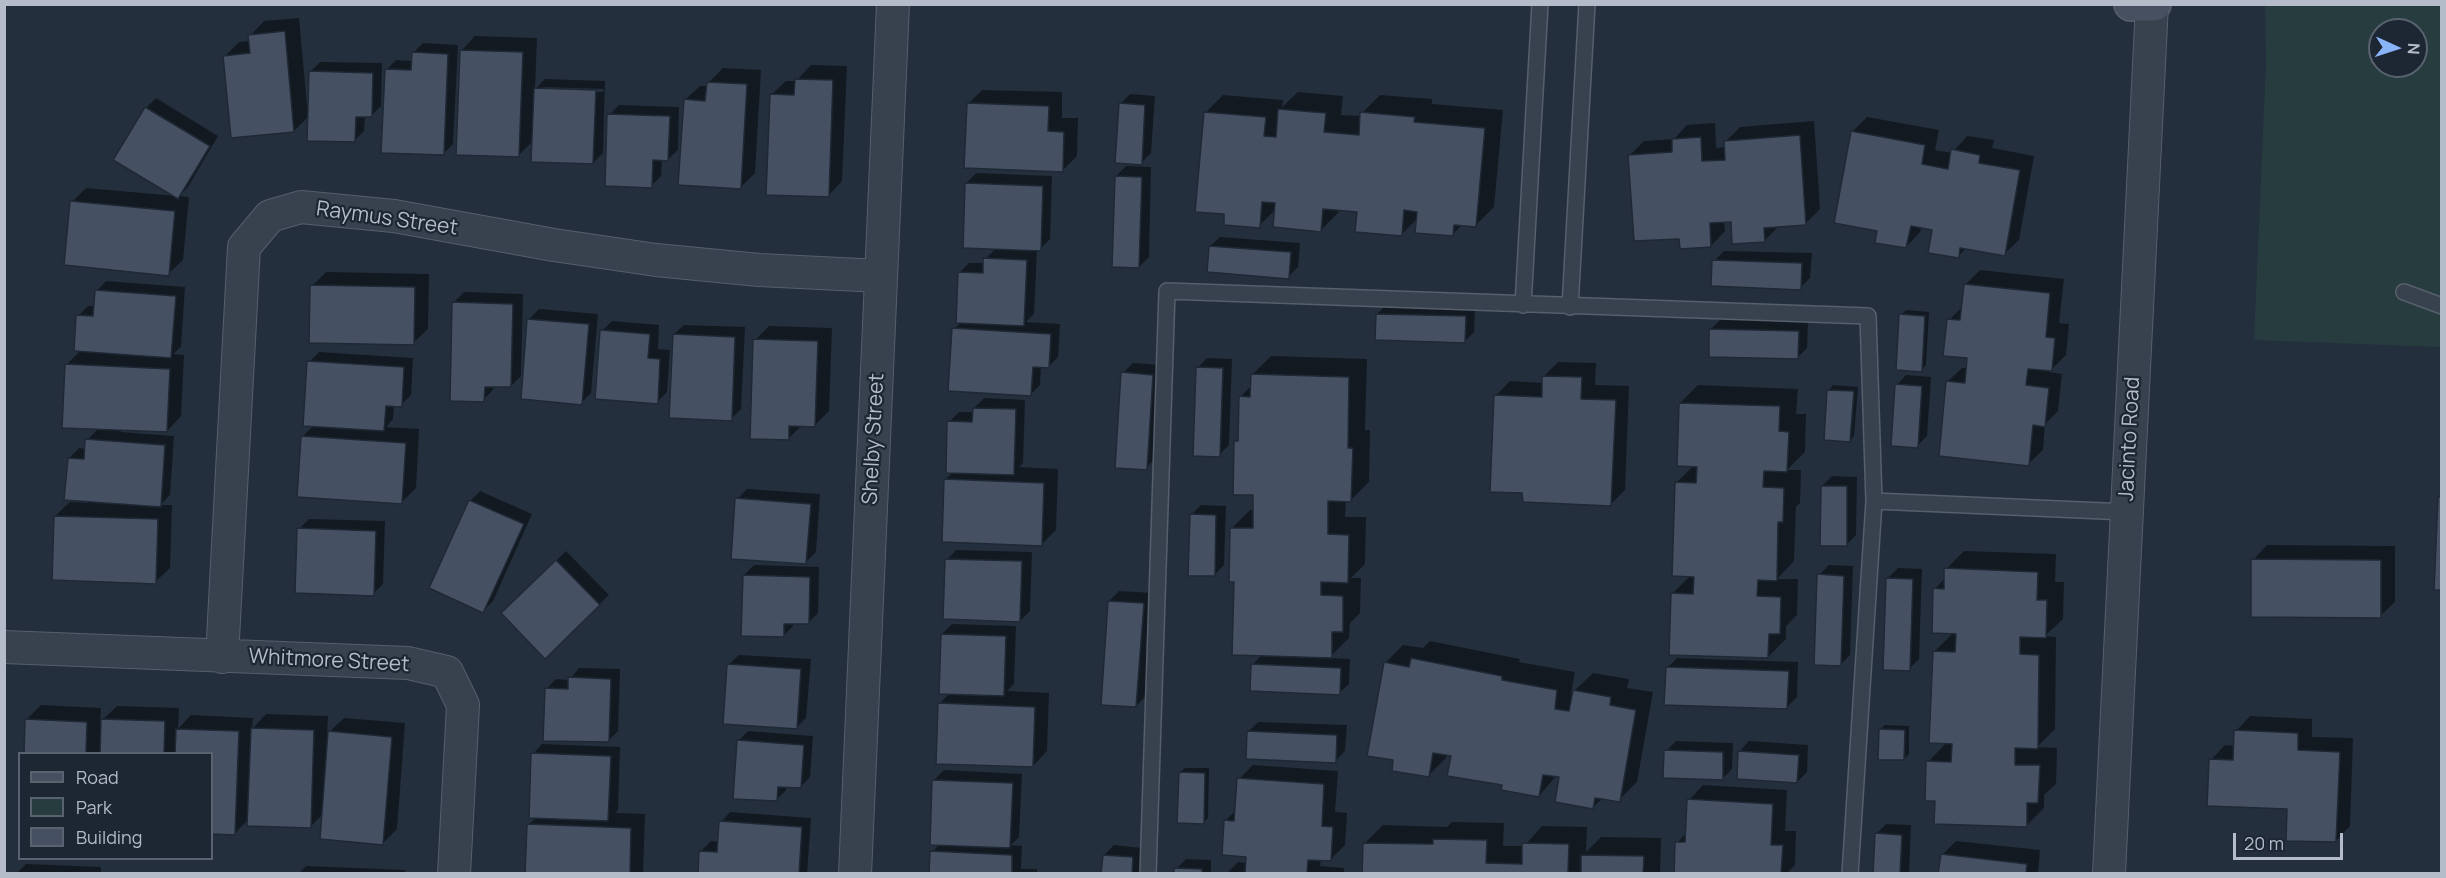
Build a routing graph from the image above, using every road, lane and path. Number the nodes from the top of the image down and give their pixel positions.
1 (893, 4) edge
2 (1540, 4) edge
3 (1587, 4) edge
4 (2131, 4) edge
5 (2153, 5) edge
6 (881, 276) junction
7 (2404, 292) dead end
8 (1523, 305) junction
9 (2442, 306) edge
10 (1570, 307) junction
11 (1874, 501) junction
12 (2127, 512) junction
13 (4, 647) edge
14 (222, 657) junction
15 (454, 873) edge
16 (855, 873) edge
17 (1148, 873) edge
18 (1850, 873) edge
19 (2109, 873) edge

1 - 6 street, Shelby Street
2 - 8 lane
3 - 10 lane
4 - 5 main road
5 - 12 street, Jacinto Road
6 - 14 street, Raymus Street
6 - 16 street, Shelby Street
7 - 9 lane
8 - 10 lane
8 - 17 lane
10 - 11 lane
11 - 12 lane
11 - 18 lane
12 - 19 street, Jacinto Road
13 - 14 street, Whitmore Street
14 - 15 street, Whitmore Street

